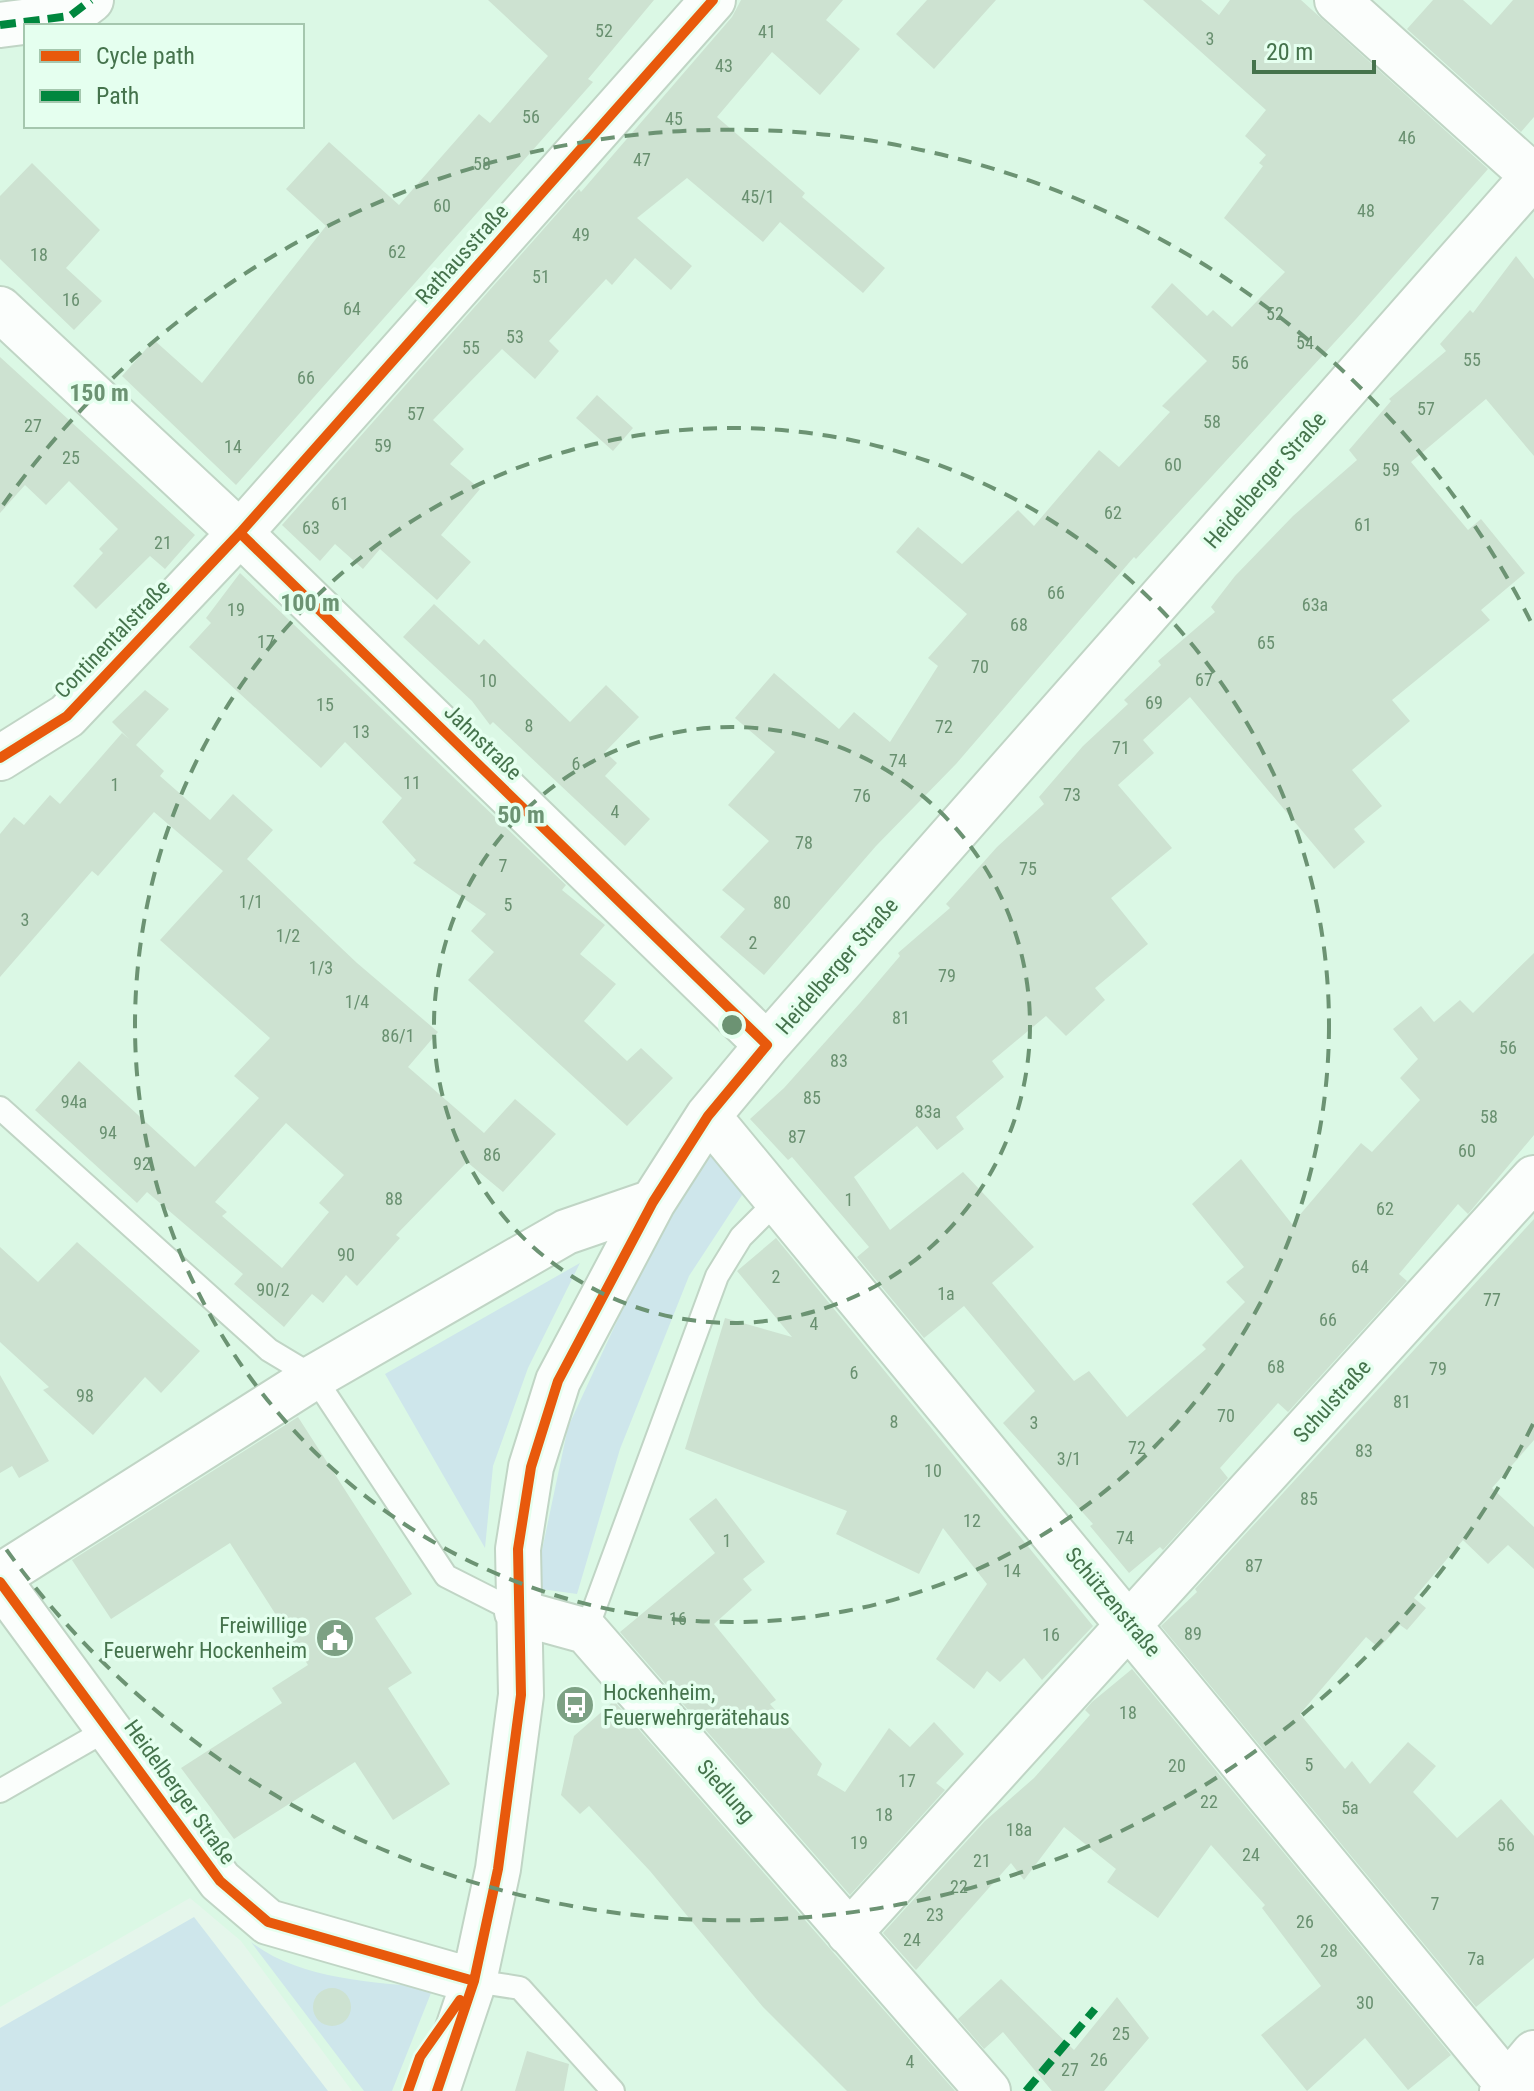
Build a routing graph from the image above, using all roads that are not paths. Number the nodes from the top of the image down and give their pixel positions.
1 (91, 0) edge
2 (713, 0) edge
3 (1337, 0) edge
4 (0, 25) edge
5 (1534, 176) edge
6 (0, 309) edge
7 (240, 533) junction
8 (0, 758) edge
9 (767, 1045) junction
10 (0, 1108) edge
11 (708, 1116) junction
12 (1534, 1178) edge
13 (778, 1200) junction
14 (653, 1202) junction
15 (314, 1377) junction
16 (0, 1579) edge
17 (517, 1612) junction
18 (1131, 1624) junction
19 (586, 1631) junction
20 (108, 1729) junction
21 (0, 1791) edge
22 (849, 1933) junction
23 (474, 1981) junction
24 (1514, 2079) edge
25 (437, 2091) edge
26 (613, 2091) edge
27 (988, 2091) edge

1 - 4 street
2 - 7 street, Rathausstraße
3 - 5 street
5 - 9 street, Heidelberger Straße
6 - 7 street, Jahnstraße
7 - 8 street, Continentalstraße
7 - 9 street, Jahnstraße
9 - 11 street, Heidelberger Straße
10 - 15 lane
11 - 13 street, Schützenstraße
11 - 14 street, Heidelberger Straße
12 - 18 street, Schulstraße
13 - 18 street, Schützenstraße
13 - 19 lane
14 - 15 street, Heidelberger Straße
14 - 17 street
15 - 16 street, Heidelberger Straße
15 - 17 lane
16 - 20 street, Heidelberger Straße
17 - 19 street
17 - 23 street
18 - 22 street
18 - 24 street, Schützenstraße
19 - 22 street, Siedlung
20 - 21 lane
20 - 23 street, Heidelberger Straße
22 - 27 street, Siedlung
23 - 25 street
23 - 26 lane

